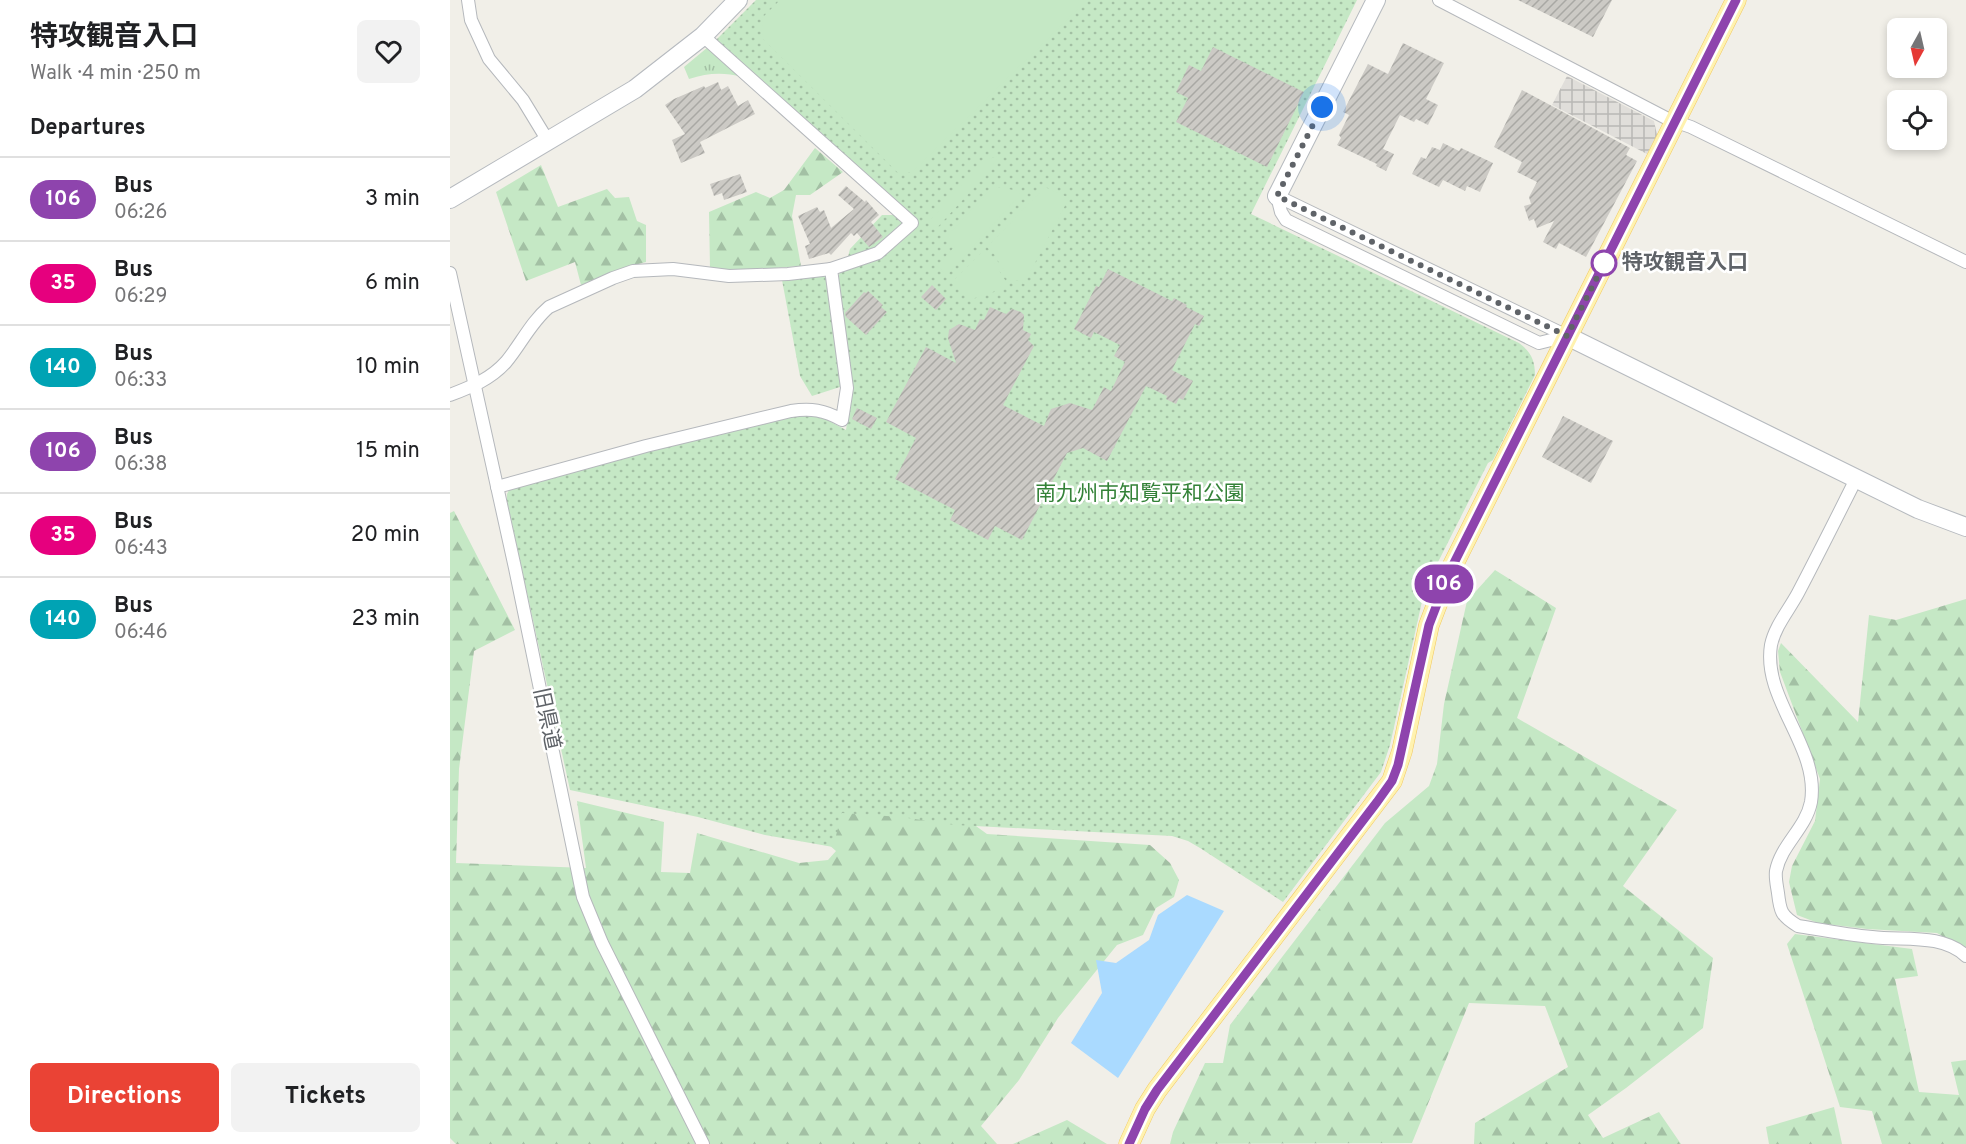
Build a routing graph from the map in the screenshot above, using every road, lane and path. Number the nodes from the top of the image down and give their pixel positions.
1 (468, 0) edge
2 (1376, 0) edge
3 (1439, 0) edge
4 (1736, 0) edge
5 (732, 2) edge
6 (703, 36) junction
7 (1676, 122) junction
8 (548, 141) junction
9 (1277, 196) junction
10 (450, 199) edge
11 (1966, 262) edge
12 (831, 268) junction
13 (450, 273) edge
14 (1567, 336) junction
15 (474, 385) junction
16 (450, 395) edge
17 (1856, 479) junction
18 (497, 486) junction
19 (1966, 527) edge
20 (1966, 956) edge
21 (703, 1144) edge
22 (1129, 1144) edge

1 - 8 street
2 - 9 street
3 - 7 street
4 - 7 main road
5 - 6 street
6 - 8 street
6 - 12 street
7 - 11 street
7 - 14 main road
8 - 10 street
9 - 14 street
9 - 14 street
12 - 15 street
12 - 18 street
13 - 15 street, 旧県道
14 - 17 street
14 - 22 main road
15 - 16 street
15 - 18 street, 旧県道
17 - 19 street
17 - 20 street
18 - 21 street, 旧県道

